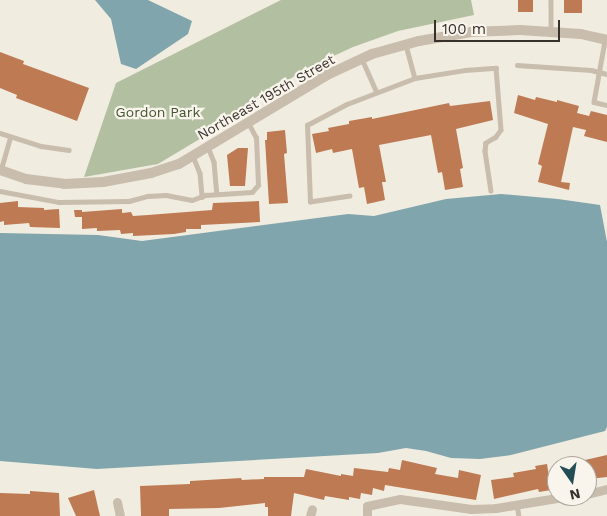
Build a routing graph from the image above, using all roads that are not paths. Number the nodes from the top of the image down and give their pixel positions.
1 (551, 0) edge
2 (551, 32) junction
3 (606, 39) edge
4 (406, 45) junction
5 (362, 59) junction
6 (517, 65) dead end
7 (600, 72) junction
8 (607, 74) edge
9 (415, 78) junction
10 (377, 92) junction
11 (607, 105) edge
12 (248, 123) junction
13 (0, 133) edge
14 (10, 138) junction
15 (208, 147) junction
16 (69, 150) dead end
17 (192, 156) junction
18 (0, 170) edge
19 (0, 191) edge
20 (491, 191) dead end
21 (217, 194) junction
22 (350, 196) dead end
23 (202, 197) junction
24 (547, 499) edge
25 (117, 502) dead end
26 (517, 504) junction
27 (470, 513) edge
28 (120, 516) edge
29 (367, 516) edge
30 (519, 516) edge

1 - 2 lane
2 - 3 street, Northeast 195th Street
2 - 4 street, Northeast 195th Street
3 - 7 lane
4 - 5 street, Northeast 195th Street
4 - 9 lane
5 - 10 lane
5 - 12 street, Northeast 195th Street
6 - 7 lane
7 - 8 lane
7 - 11 lane
9 - 10 lane
9 - 20 lane
10 - 22 lane
12 - 15 street, Northeast 195th Street
12 - 21 lane
13 - 14 lane
14 - 16 lane
14 - 18 lane
15 - 17 street, Northeast 195th Street
15 - 21 lane
17 - 18 street, Northeast 195th Street
17 - 23 lane
19 - 23 lane
21 - 23 lane
24 - 26 street
25 - 28 street
26 - 27 street
26 - 30 lane
27 - 29 street

